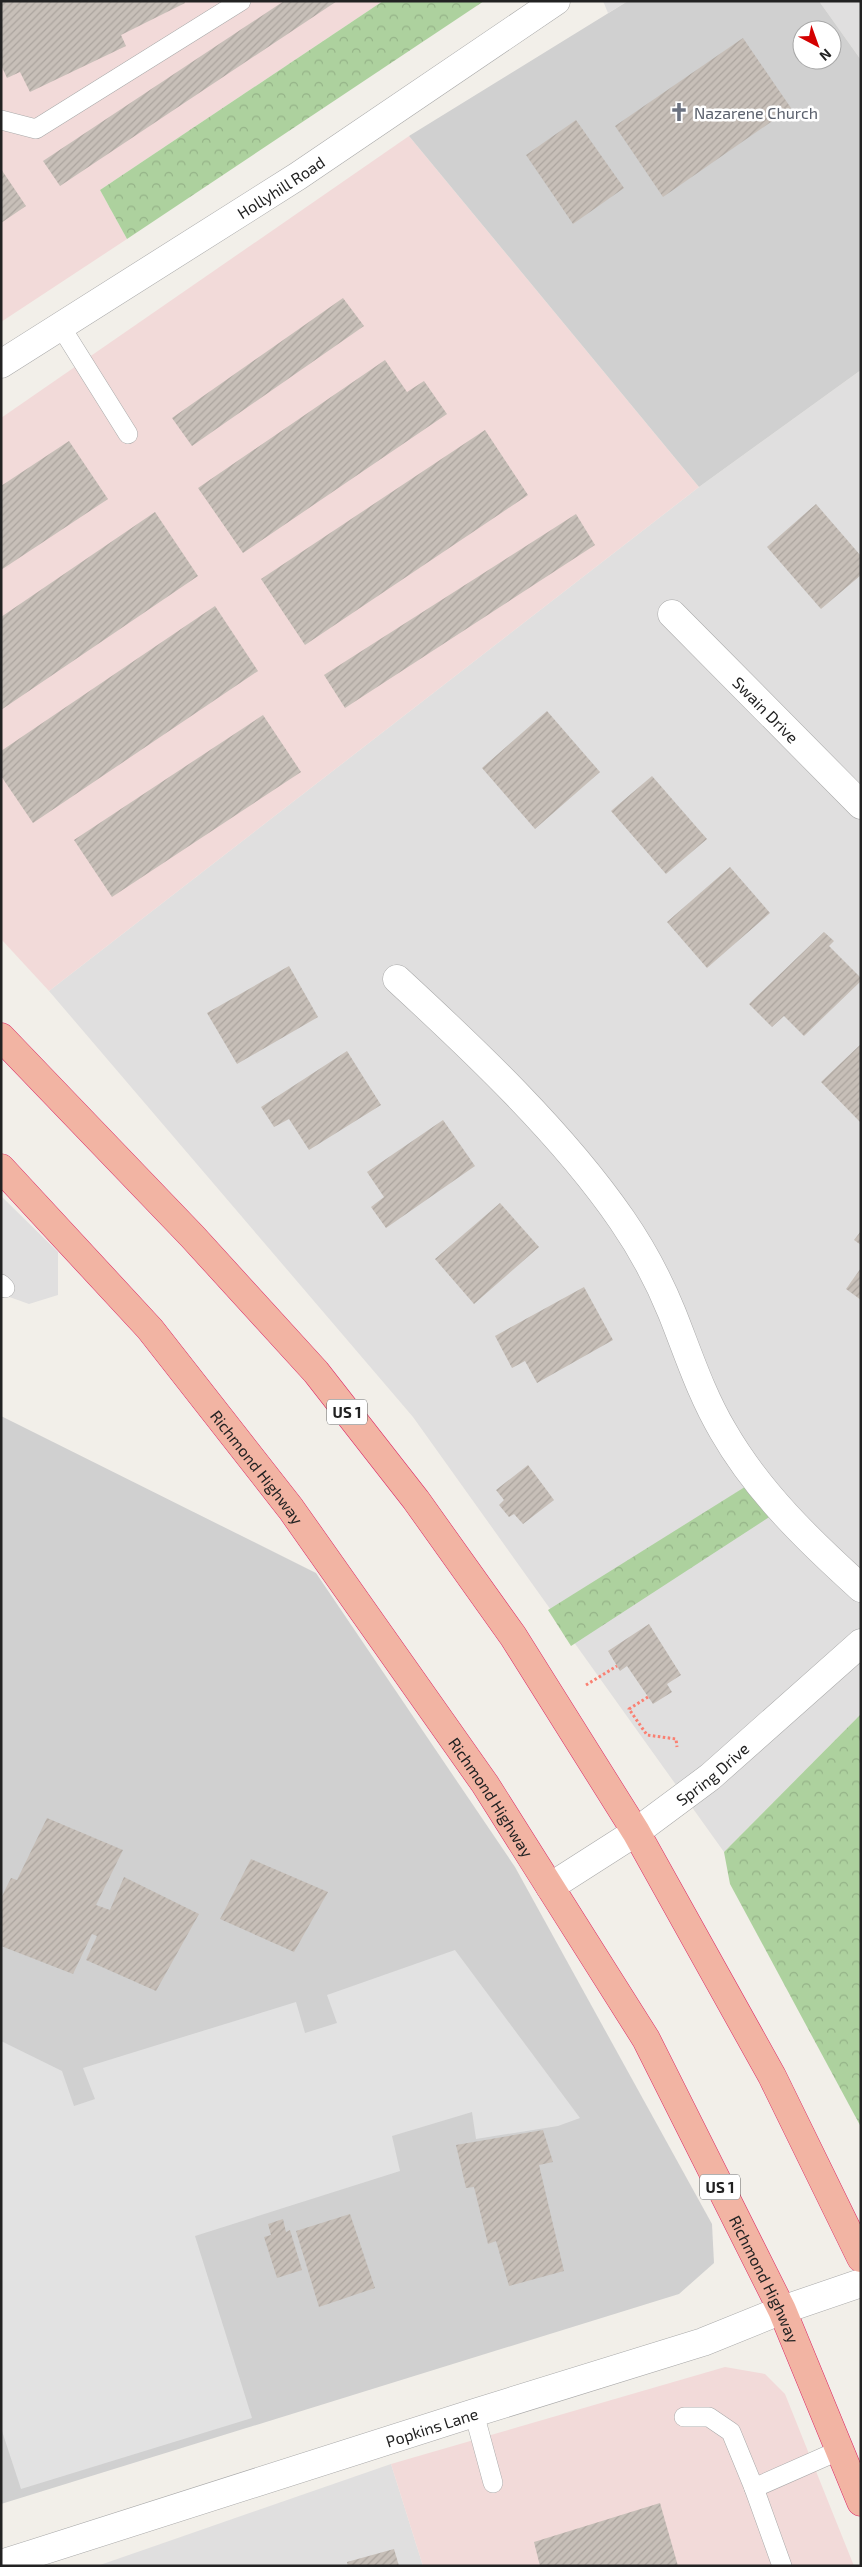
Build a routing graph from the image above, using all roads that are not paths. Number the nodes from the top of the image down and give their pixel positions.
1 (241, 1) edge
2 (556, 1) edge
3 (1, 120) edge
4 (61, 327) junction
5 (1, 364) edge
6 (128, 434) dead end
7 (672, 614) dead end
8 (861, 806) edge
9 (397, 978) dead end
10 (1, 1037) edge
11 (1, 1168) edge
12 (861, 1588) edge
13 (861, 1643) edge
14 (636, 1832) junction
15 (550, 1887) junction
16 (861, 2258) edge
17 (861, 2283) edge
18 (782, 2310) junction
19 (474, 2413) junction
20 (684, 2417) dead end
21 (840, 2450) junction
22 (493, 2483) dead end
23 (754, 2488) junction
24 (861, 2502) edge
25 (2, 2563) edge
26 (782, 2566) edge

1 - 3 lane
2 - 4 street, Hollyhill Road
4 - 5 street, Hollyhill Road
4 - 6 lane
7 - 8 street, Swain Drive
9 - 12 street
10 - 14 highway, US 1
11 - 15 highway, Richmond Highway / US 1
13 - 14 street, Spring Drive
14 - 15 street, Spring Drive
14 - 16 highway, US 1
15 - 18 highway, Richmond Highway / US 1
17 - 18 street, Popkins Lane
18 - 19 street, Popkins Lane
18 - 21 highway, Richmond Highway / US 1
19 - 22 lane
19 - 25 street, Popkins Lane
20 - 23 lane
21 - 23 lane
21 - 24 highway, Richmond Highway / US 1
23 - 26 lane

